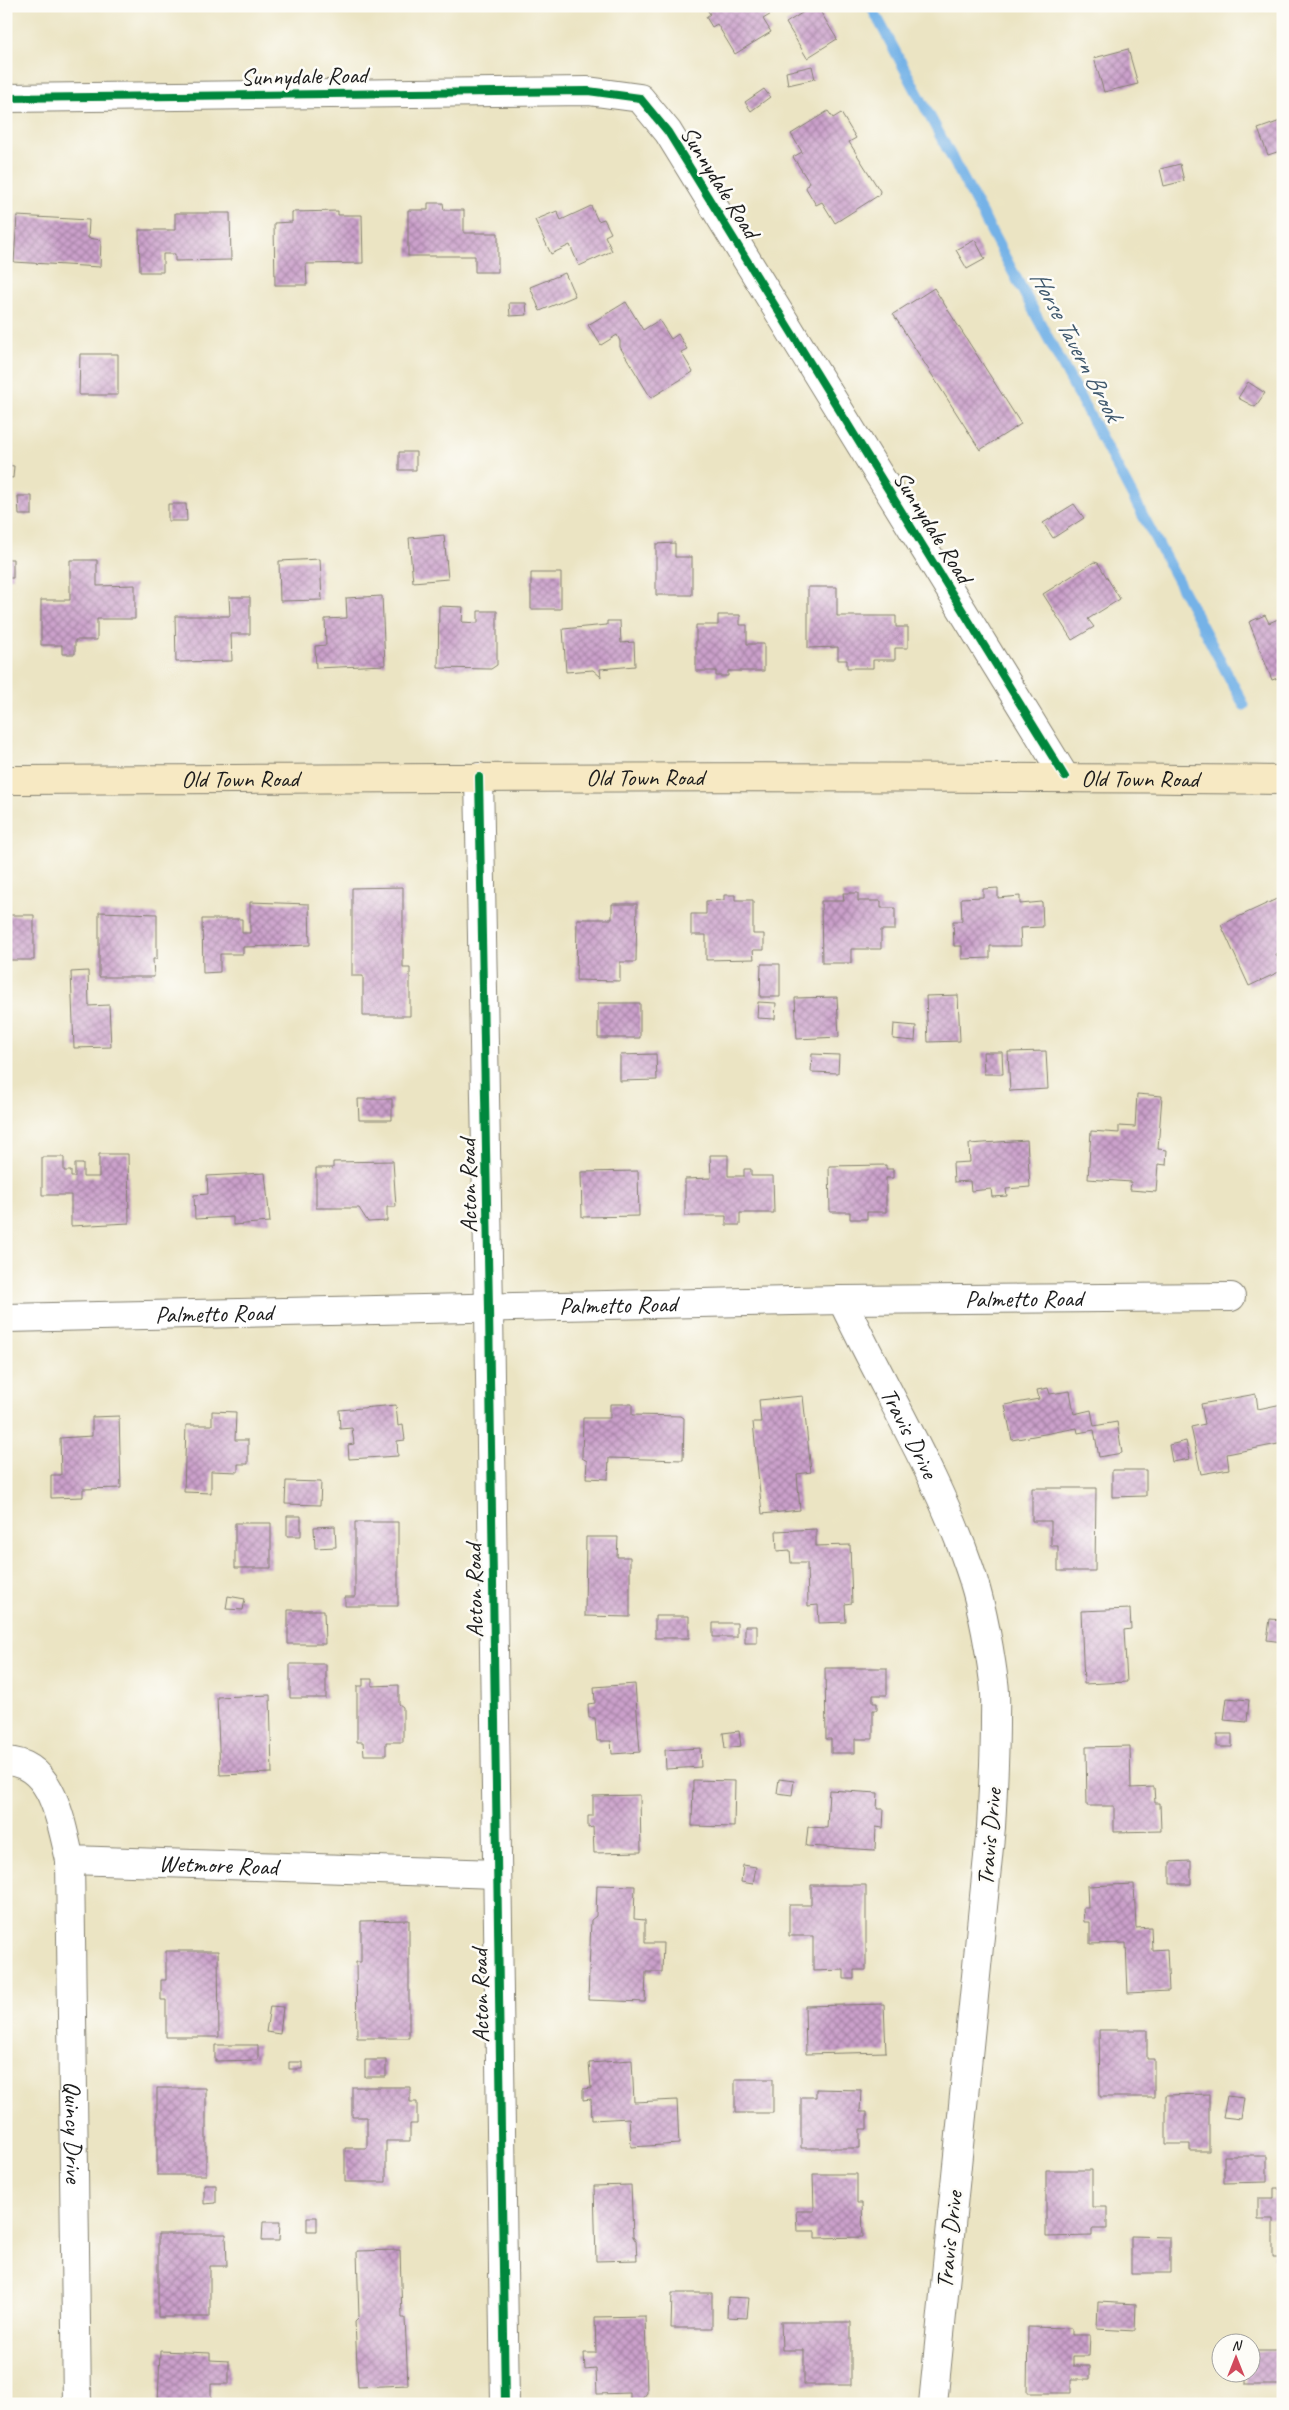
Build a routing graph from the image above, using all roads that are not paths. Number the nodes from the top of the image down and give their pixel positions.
1 (6, 98) edge
2 (479, 777) junction
3 (1065, 777) junction
4 (6, 780) edge
5 (1283, 780) edge
6 (1231, 1297) dead end
7 (842, 1300) junction
8 (490, 1310) junction
9 (6, 1318) edge
10 (6, 1761) edge
11 (70, 1860) junction
12 (496, 1874) junction
13 (77, 2404) edge
14 (505, 2404) edge
15 (933, 2404) edge

1 - 3 street, Sunnydale Road
2 - 3 main road, Old Town Road
2 - 4 main road, Old Town Road
2 - 8 street, Acton Road
3 - 5 main road, Old Town Road
6 - 7 street, Palmetto Road
7 - 8 street, Palmetto Road
7 - 15 street, Travis Drive
8 - 9 street, Palmetto Road
8 - 12 street, Acton Road
10 - 11 street
11 - 12 street, Wetmore Road
11 - 13 street, Quincy Drive
12 - 14 street, Acton Road

